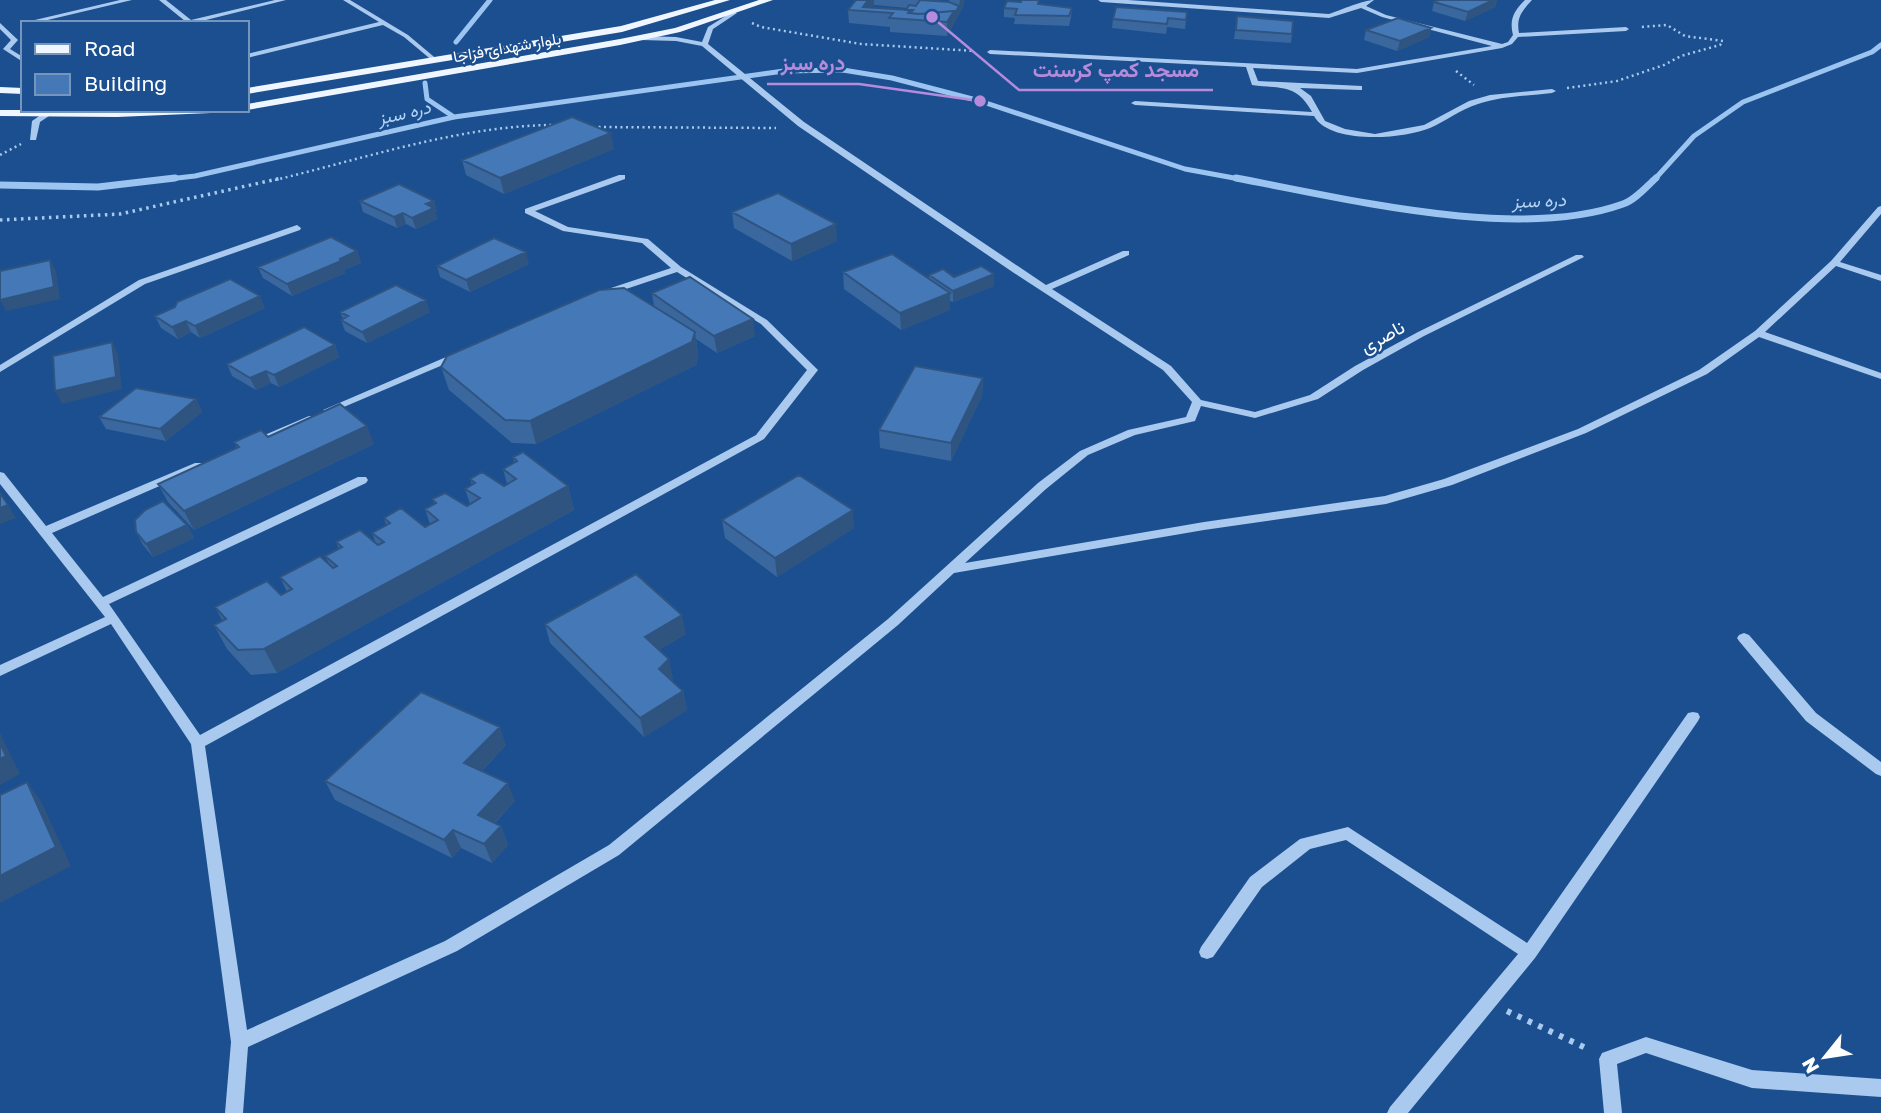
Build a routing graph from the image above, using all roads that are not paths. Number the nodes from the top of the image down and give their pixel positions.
1 (129, 0) edge
2 (162, 0) edge
3 (283, 0) edge
4 (346, 0) edge
5 (725, 0) edge
6 (768, 0) edge
7 (1101, 0) edge
8 (1371, 0) edge
9 (1528, 0) edge
10 (1361, 6) junction
11 (734, 13) junction
12 (33, 21) edge
13 (188, 21) edge
14 (193, 21) edge
15 (21, 23) edge
16 (384, 23) junction
17 (1, 26) edge
18 (1626, 29) road end
19 (1516, 35) junction
20 (640, 38) junction
21 (704, 44) junction
22 (1502, 46) junction
23 (990, 52) road end
24 (248, 56) edge
25 (21, 59) edge
26 (436, 61) junction
27 (1249, 66) junction
28 (1292, 86) junction
29 (1359, 88) dead end
30 (0, 90) edge
31 (21, 91) edge
32 (248, 91) edge
33 (1552, 91) road end
34 (1135, 103) dead end
35 (248, 107) edge
36 (188, 112) edge
37 (0, 113) edge
38 (48, 114) junction
39 (1315, 114) junction
40 (33, 138) dead end
41 (622, 177) dead end
42 (1881, 209) edge
43 (297, 228) dead end
44 (1126, 253) dead end
45 (1578, 257) dead end
46 (1834, 263) junction
47 (678, 269) junction
48 (1881, 278) edge
49 (1045, 289) junction
50 (587, 300) edge
51 (1758, 333) junction
52 (474, 349) edge
53 (0, 369) edge
54 (1881, 376) edge
55 (1197, 402) junction
56 (246, 446) edge
57 (208, 462) edge
58 (0, 477) edge
59 (362, 480) dead end
60 (44, 532) junction
61 (953, 569) junction
62 (101, 603) junction
63 (113, 618) junction
64 (1744, 638) dead end
65 (0, 671) edge
66 (1693, 717) dead end
67 (198, 743) junction
68 (1881, 770) edge
69 (1207, 952) dead end
70 (1529, 953) junction
71 (240, 1042) junction
72 (1881, 1088) edge
73 (234, 1113) edge
74 (1396, 1113) edge
75 (1613, 1113) edge

1 - 12 street
2 - 13 street
3 - 14 street
4 - 16 street
5 - 26 main road, بلوار شهدای فراجا
6 - 11 main road, بلوار شهدای فراجا
7 - 10 street
8 - 10 street
9 - 19 street
10 - 22 street
11 - 20 main road, بلوار شهدای فراجا
11 - 21 street
15 - 17 street
16 - 24 street
16 - 26 street
17 - 25 street
18 - 19 street
19 - 22 street
20 - 21 street
20 - 35 main road, بلوار شهدای فراجا
21 - 49 street
22 - 27 street
23 - 27 street
26 - 32 main road, بلوار شهدای فراجا
27 - 28 street
28 - 29 street
28 - 39 street
30 - 31 main road
33 - 39 street
34 - 39 street
36 - 38 main road
37 - 38 main road
38 - 40 street
41 - 47 street
42 - 46 street
43 - 53 street
44 - 49 street
45 - 55 street, ناصری
46 - 48 street
46 - 51 street
47 - 50 street
47 - 67 street
49 - 55 street
51 - 54 street
51 - 61 street
52 - 56 street
55 - 61 street
57 - 60 street
58 - 60 street
59 - 62 street
60 - 62 street
61 - 71 street
62 - 63 street
63 - 65 street
63 - 67 street
64 - 68 street
66 - 70 street
67 - 71 street
69 - 70 street
70 - 74 street
71 - 73 street
72 - 75 street

